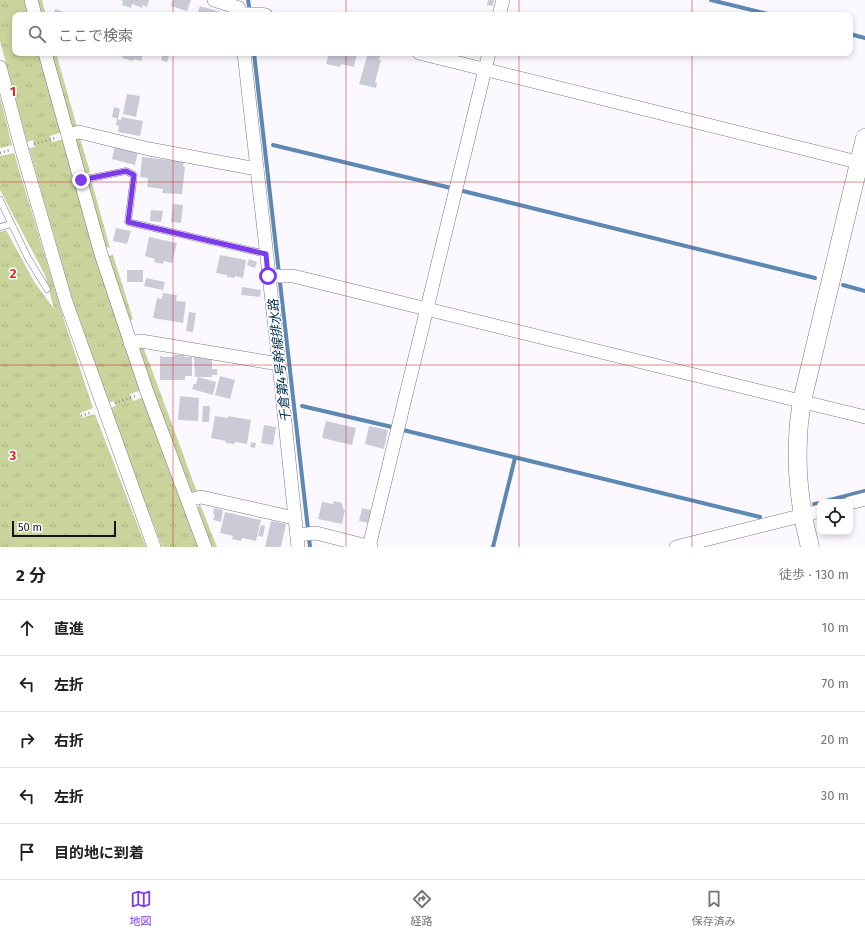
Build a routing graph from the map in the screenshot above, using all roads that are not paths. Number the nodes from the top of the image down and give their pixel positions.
1 (31, 0) edge
2 (214, 0) edge
3 (503, 0) edge
4 (240, 10) edge
5 (33, 12) edge
6 (252, 12) edge
7 (500, 12) edge
8 (46, 56) edge
9 (244, 56) edge
10 (431, 56) edge
11 (488, 56) edge
12 (0, 67) edge
13 (485, 70) junction
14 (68, 135) junction
15 (865, 138) edge
16 (862, 163) edge
17 (256, 169) junction
18 (81, 180) junction
19 (0, 200) edge
20 (11, 224) junction
21 (0, 227) edge
22 (266, 254) junction
23 (276, 276) junction
24 (47, 289) dead end
25 (427, 309) junction
26 (130, 343) junction
27 (279, 364) junction
28 (802, 401) junction
29 (865, 417) edge
30 (188, 500) junction
31 (865, 500) edge
32 (853, 502) edge
33 (817, 512) edge
34 (802, 515) junction
35 (294, 518) junction
36 (299, 539) edge
37 (154, 547) edge
38 (205, 547) edge
39 (370, 547) edge
40 (676, 547) edge
41 (810, 547) edge

1 - 5 street
2 - 4 street
3 - 7 street
4 - 6 street
8 - 14 street
9 - 17 street
10 - 13 street
11 - 13 street
12 - 37 street
13 - 16 street
13 - 25 street
14 - 17 street
14 - 18 street
15 - 16 street
16 - 28 street
17 - 22 street
18 - 22 lane
18 - 26 street
19 - 20 lane
20 - 21 lane
20 - 24 lane
22 - 23 street
23 - 25 street
23 - 27 street
25 - 28 street
25 - 39 street
26 - 27 street
26 - 30 street
27 - 35 street
28 - 29 street
28 - 34 street
30 - 35 street
30 - 38 street
31 - 32 street
33 - 34 street
34 - 40 street
34 - 41 street
35 - 36 street
36 - 39 street

